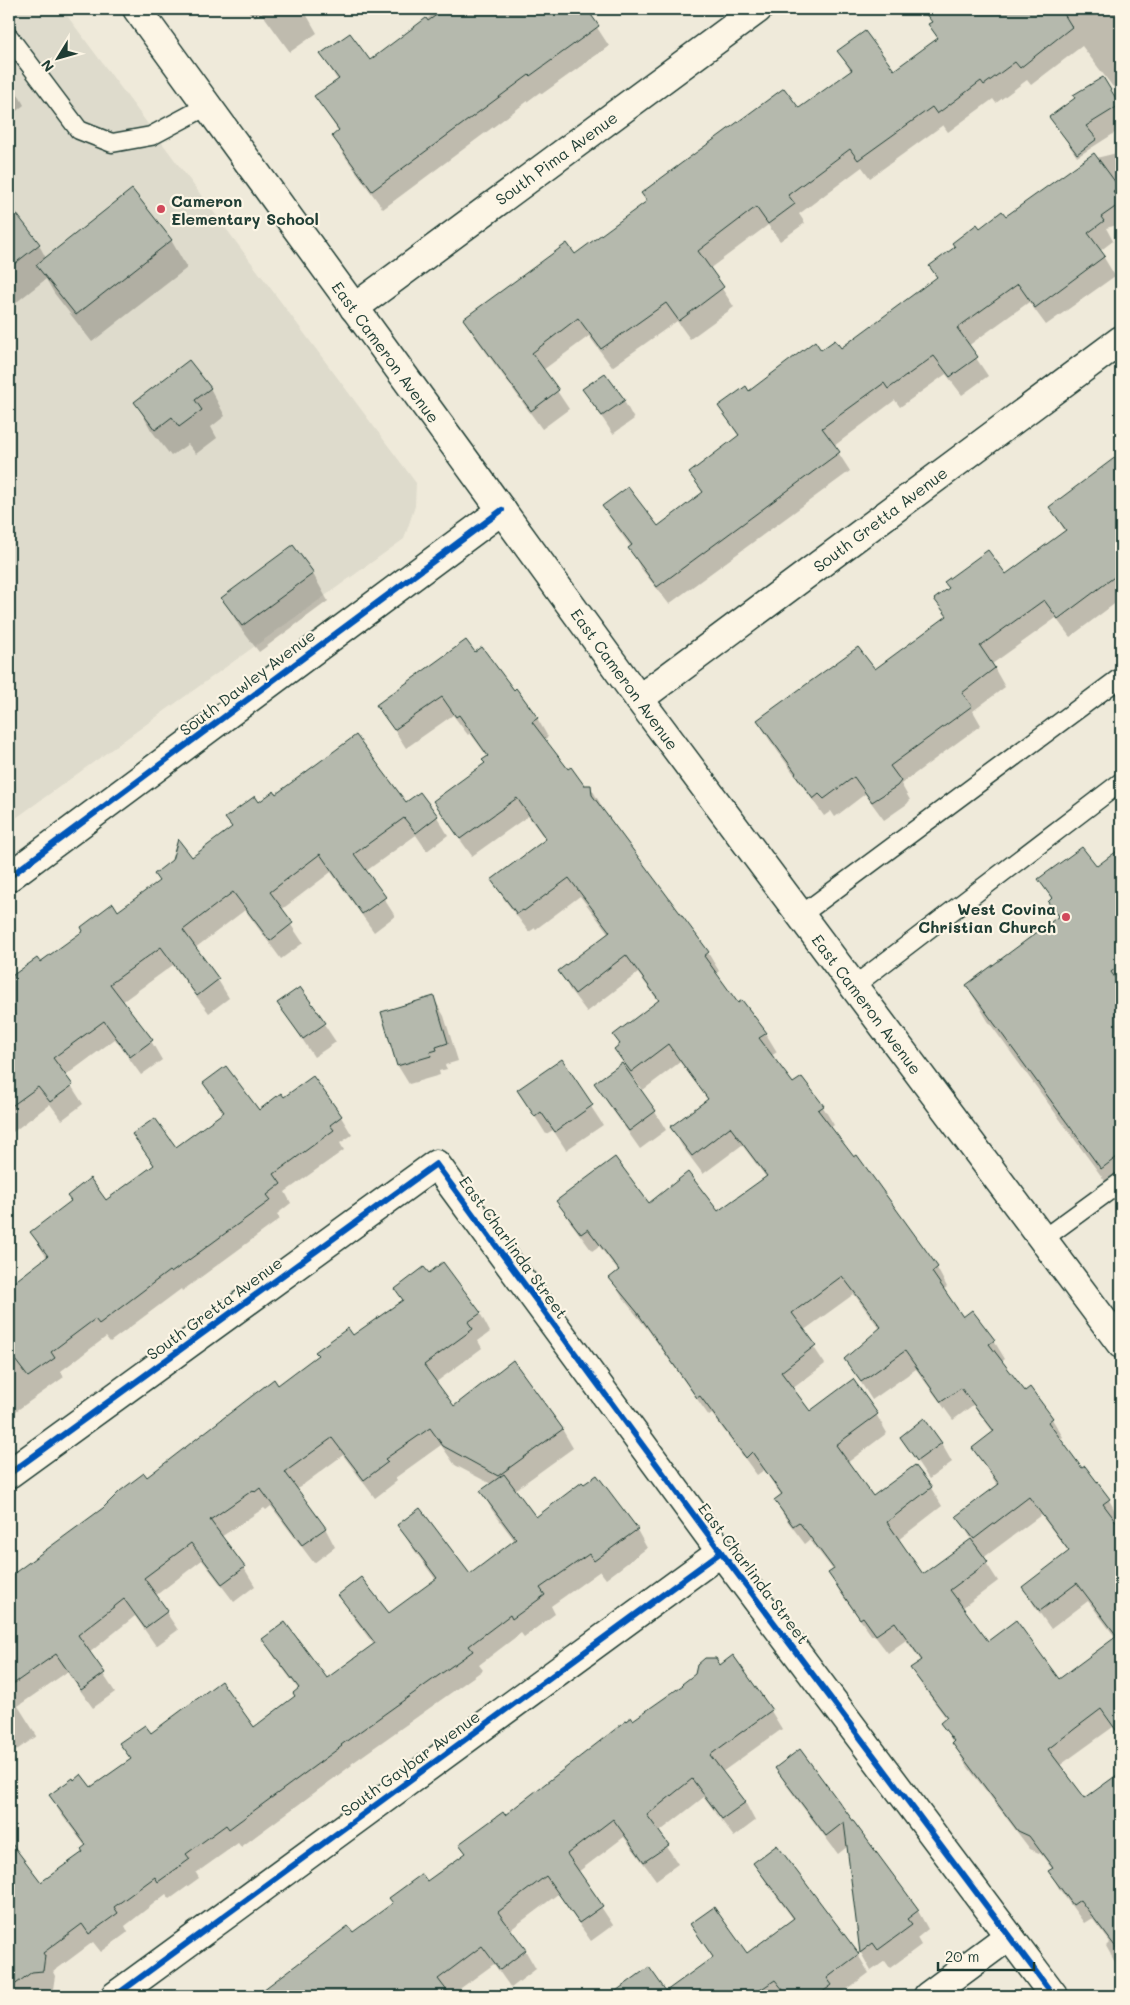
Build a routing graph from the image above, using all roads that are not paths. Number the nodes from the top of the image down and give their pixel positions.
1 (137, 9) edge
2 (758, 9) edge
3 (9, 38) edge
4 (207, 106) junction
5 (354, 308) junction
6 (1121, 340) edge
7 (502, 510) junction
8 (1121, 677) edge
9 (639, 699) junction
10 (1121, 782) edge
11 (9, 877) edge
12 (801, 915) junction
13 (854, 986) junction
14 (436, 1164) joint
15 (1121, 1182) edge
16 (1043, 1239) junction
17 (1121, 1344) edge
18 (9, 1474) edge
19 (721, 1552) junction
20 (1009, 1936) junction
21 (115, 1996) edge
22 (928, 1996) edge
23 (1054, 1996) edge

1 - 4 street, East Cameron Avenue
2 - 5 street, South Pima Avenue
3 - 4 lane
4 - 5 street, East Cameron Avenue
5 - 7 street, East Cameron Avenue
6 - 9 street, South Gretta Avenue
7 - 9 street, East Cameron Avenue
7 - 11 street, South Dawley Avenue
8 - 12 lane
9 - 12 street, East Cameron Avenue
10 - 13 lane
12 - 13 street, East Cameron Avenue
13 - 16 street, East Cameron Avenue
14 - 18 street, South Gretta Avenue
14 - 19 street, East Charlinda Street
15 - 16 lane
16 - 17 street, East Cameron Avenue
19 - 20 street, East Charlinda Street
19 - 21 street, South Gaybar Avenue
20 - 22 street
20 - 23 street, East Charlinda Street

